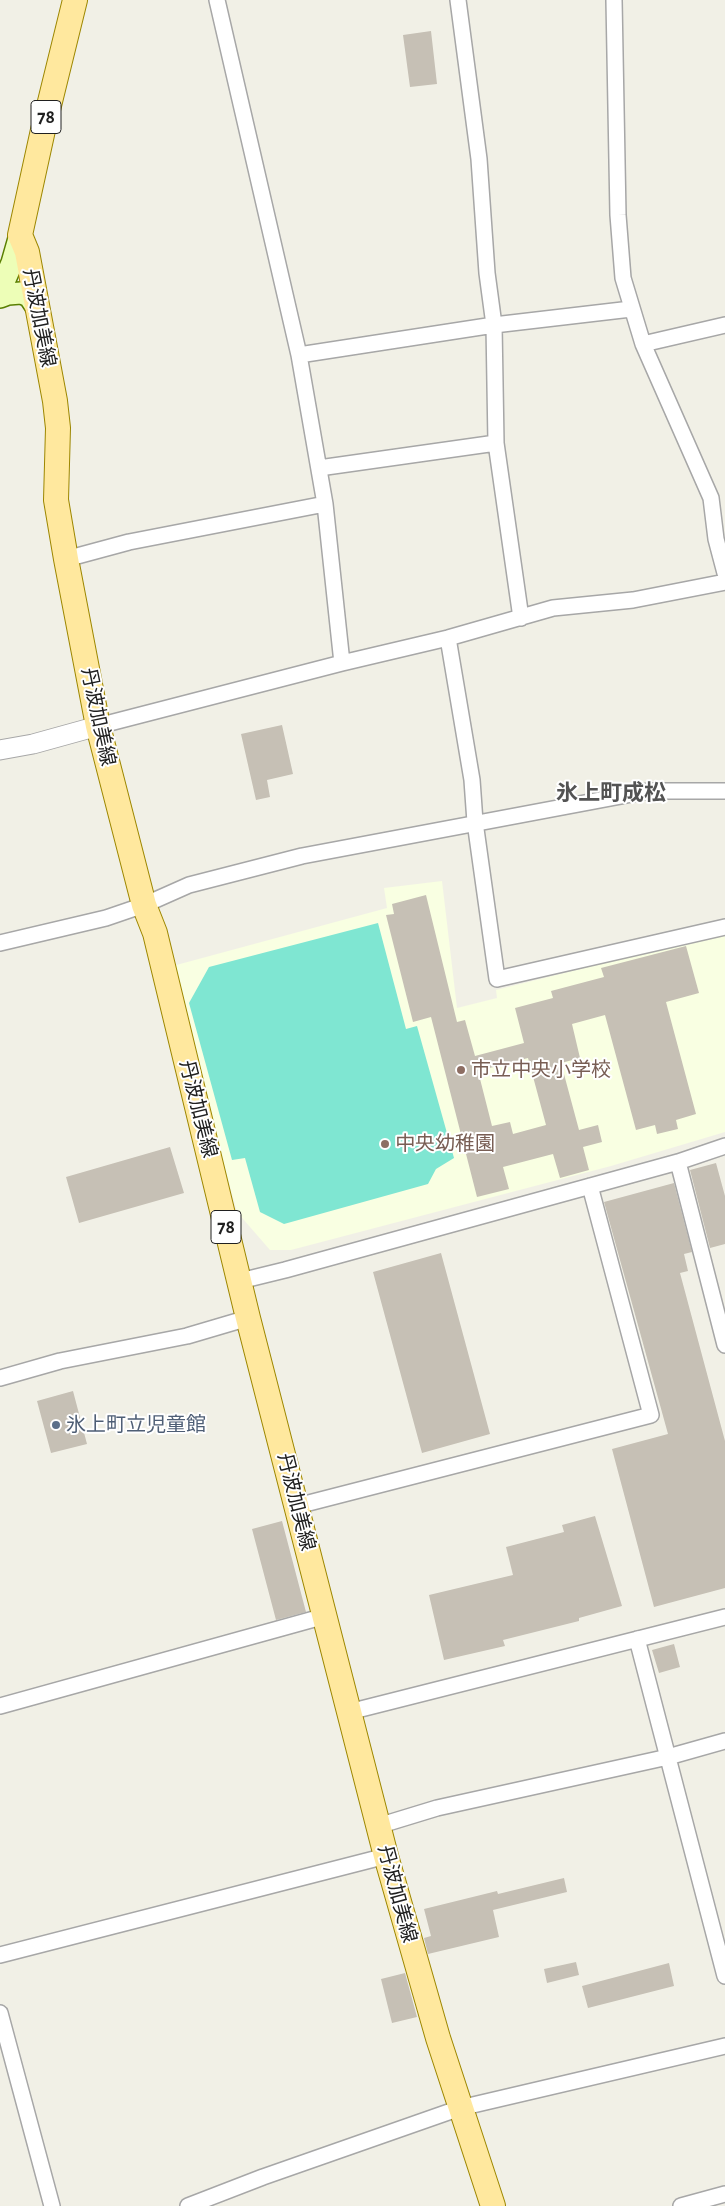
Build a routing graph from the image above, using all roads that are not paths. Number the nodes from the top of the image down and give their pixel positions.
1 (75, 0) edge
2 (217, 0) edge
3 (458, 0) edge
4 (614, 0) edge
5 (20, 235) junction
6 (0, 291) edge
7 (0, 297) edge
8 (37, 308) junction
9 (631, 309) junction
10 (494, 325) junction
11 (725, 326) edge
12 (644, 344) junction
13 (299, 355) junction
14 (496, 443) junction
15 (319, 468) junction
16 (325, 504) junction
17 (66, 559) junction
18 (725, 573) edge
19 (725, 582) edge
20 (521, 618) junction
21 (448, 638) junction
22 (342, 663) junction
23 (98, 726) junction
24 (0, 750) edge
25 (725, 791) edge
26 (475, 822) junction
27 (144, 905) junction
28 (725, 926) edge
29 (0, 943) edge
30 (725, 1146) edge
31 (678, 1162) junction
32 (590, 1186) junction
33 (240, 1280) junction
34 (248, 1318) junction
35 (725, 1345) edge
36 (0, 1378) edge
37 (297, 1506) junction
38 (325, 1616) junction
39 (725, 1617) edge
40 (637, 1638) junction
41 (0, 1706) edge
42 (349, 1712) junction
43 (725, 1741) edge
44 (668, 1757) junction
45 (378, 1826) junction
46 (386, 1856) junction
47 (0, 1954) edge
48 (725, 1976) edge
49 (0, 2013) edge
50 (725, 2046) edge
51 (460, 2108) junction
52 (725, 2194) edge
53 (52, 2206) edge
54 (190, 2206) edge
55 (494, 2206) edge
56 (681, 2206) edge

1 - 5 main road, 78
2 - 13 street
3 - 10 street
4 - 9 street
5 - 6 main road
5 - 8 main road, 丹波加美線 / 78
7 - 8 main road
8 - 17 main road, 丹波加美線 / 78
9 - 10 street
9 - 12 street
10 - 13 street
10 - 14 street
11 - 12 street
12 - 18 street
13 - 15 street
14 - 15 street
14 - 20 street
15 - 16 street
16 - 17 street
16 - 22 street
17 - 23 main road, 丹波加美線 / 78
19 - 20 street
20 - 21 street
21 - 22 street
21 - 26 street
22 - 23 street
23 - 24 street
23 - 27 main road, 丹波加美線 / 78
25 - 26 street
26 - 27 street
26 - 28 street
27 - 29 street
27 - 33 main road, 丹波加美線 / 78
30 - 31 street
31 - 32 street
31 - 35 street
32 - 33 street
32 - 37 street
33 - 34 main road, 丹波加美線 / 78
34 - 36 street
34 - 37 main road, 丹波加美線 / 78
37 - 38 main road, 丹波加美線 / 78
38 - 41 street
38 - 42 main road, 丹波加美線 / 78
39 - 40 street
40 - 42 street
40 - 44 street
42 - 45 main road, 丹波加美線 / 78
43 - 44 street
44 - 45 street
44 - 48 street
45 - 46 main road, 丹波加美線 / 78
46 - 47 street
46 - 51 main road, 丹波加美線 / 78
49 - 53 street
50 - 51 street
51 - 54 street
51 - 55 main road, 丹波加美線 / 78
52 - 56 street

